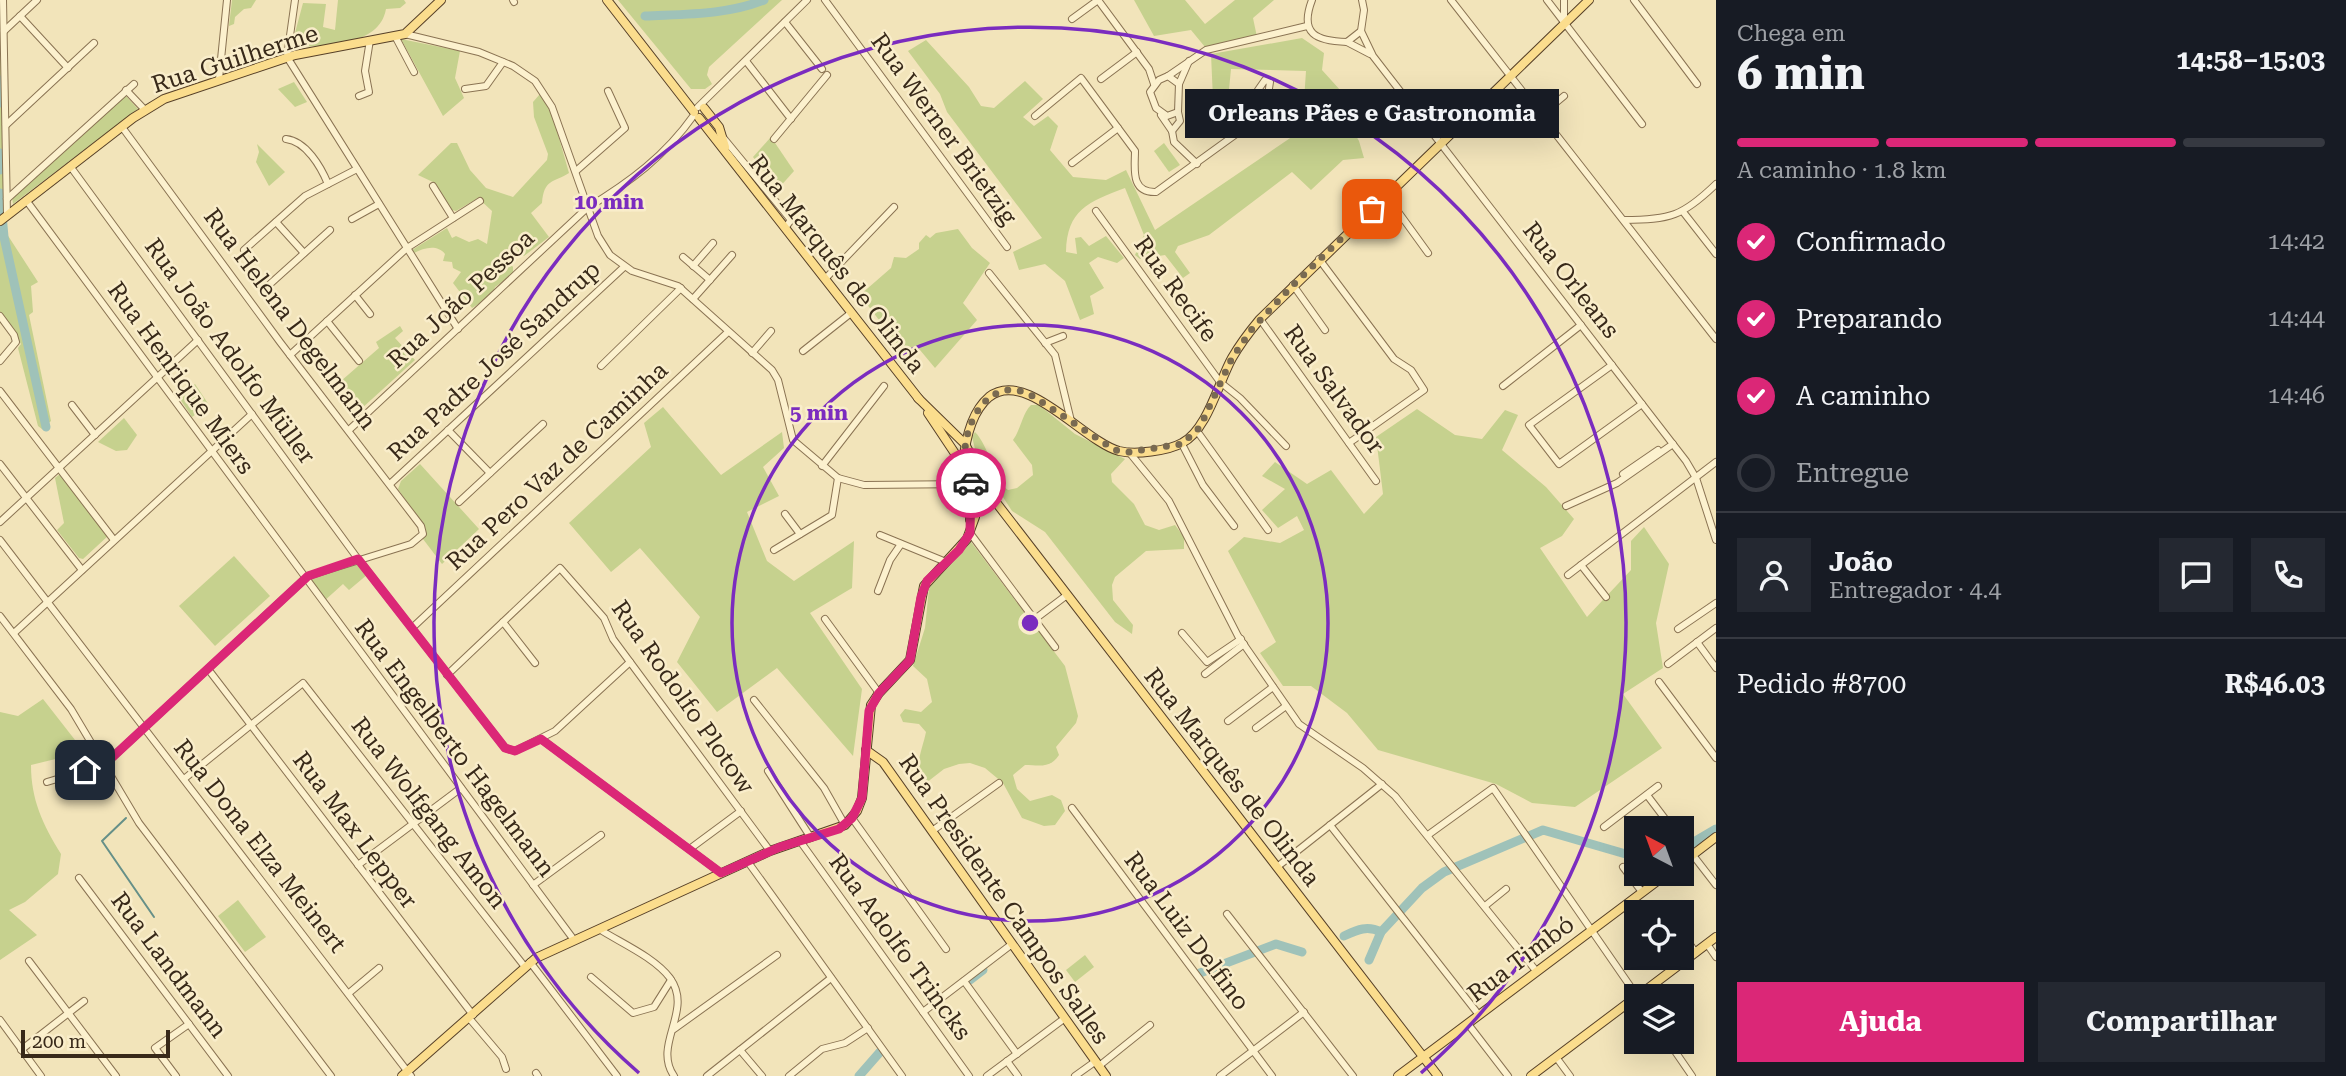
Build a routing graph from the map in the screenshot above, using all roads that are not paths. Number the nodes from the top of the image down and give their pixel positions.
1 (3, 0) edge
2 (37, 0) edge
3 (227, 0) edge
4 (295, 0) edge
5 (441, 0) edge
6 (607, 0) edge
7 (807, 0) edge
8 (825, 0) edge
9 (1098, 0) edge
10 (1312, 0) edge
11 (1362, 0) edge
12 (1451, 0) edge
13 (1547, 0) edge
14 (1563, 0) edge
15 (1589, 0) edge
16 (1634, 0) edge
17 (20, 16) junction
18 (1072, 19) dead end
19 (785, 22) junction
20 (1565, 23) junction
21 (1307, 26) junction
22 (4, 31) junction
23 (1361, 31) junction
24 (405, 34) junction
25 (395, 36) junction
26 (370, 40) junction
27 (1347, 42) junction
28 (94, 43) dead end
29 (1137, 52) junction
30 (1373, 56) junction
31 (287, 57) junction
32 (1189, 59) junction
33 (746, 61) junction
34 (503, 62) junction
35 (68, 68) junction
36 (1149, 69) junction
37 (414, 72) dead end
38 (1167, 76) junction
39 (1510, 76) junction
40 (219, 79) junction
41 (1101, 79) dead end
42 (134, 83) dead end
43 (1179, 84) junction
44 (1697, 84) dead end
45 (1154, 85) junction
46 (465, 89) dead end
47 (126, 90) junction
48 (608, 91) dead end
49 (359, 96) dead end
50 (1564, 96) dead end
51 (1263, 102) junction
52 (145, 110) junction
53 (698, 112) junction
54 (1178, 112) junction
55 (1160, 113) junction
56 (1541, 115) junction
57 (788, 116) junction
58 (1035, 116) dead end
59 (1642, 124) dead end
60 (6, 125) junction
61 (122, 127) junction
62 (1118, 128) junction
63 (1172, 131) junction
64 (711, 134) junction
65 (721, 135) junction
66 (286, 139) dead end
67 (774, 139) dead end
68 (1440, 143) junction
69 (726, 153) junction
70 (1072, 163) dead end
71 (1198, 164) junction
72 (70, 166) junction
73 (357, 169) junction
74 (576, 171) junction
75 (328, 184) junction
76 (1716, 184) edge
77 (433, 186) dead end
78 (1386, 195) junction
79 (7, 199) junction
80 (26, 200) junction
81 (480, 201) dead end
82 (379, 204) junction
83 (894, 207) dead end
84 (587, 208) junction
85 (1096, 211) dead end
86 (1684, 213) junction
87 (4, 218) edge
88 (453, 218) junction
89 (352, 219) dead end
90 (1624, 220) junction
91 (276, 222) junction
92 (785, 228) junction
93 (330, 230) dead end
94 (713, 243) dead end
95 (1007, 247) dead end
96 (407, 248) junction
97 (244, 250) dead end
98 (304, 253) junction
99 (1428, 253) dead end
100 (1716, 254) edge
101 (732, 256) dead end
102 (683, 257) dead end
103 (1319, 259) junction
104 (693, 265) junction
105 (624, 267) junction
106 (989, 273) dead end
107 (825, 279) junction
108 (710, 280) junction
109 (270, 284) dead end
110 (1293, 285) junction
111 (681, 288) junction
112 (355, 295) junction
113 (693, 299) junction
114 (851, 313) junction
115 (370, 314) dead end
116 (0, 316) edge
117 (1260, 319) junction
118 (327, 321) junction
119 (1581, 325) junction
120 (457, 329) junction
121 (1325, 330) dead end
122 (771, 331) dead end
123 (728, 332) junction
124 (1063, 337) dead end
125 (198, 340) junction
126 (1716, 340) edge
127 (1045, 343) junction
128 (803, 351) dead end
129 (752, 353) junction
130 (290, 355) junction
131 (0, 361) edge
132 (359, 361) dead end
133 (1612, 365) junction
134 (601, 366) dead end
135 (157, 378) junction
136 (1220, 382) junction
137 (884, 386) dead end
138 (1503, 386) dead end
139 (0, 391) edge
140 (918, 398) junction
141 (1642, 404) junction
142 (72, 405) dead end
143 (252, 414) junction
144 (973, 421) junction
145 (1071, 423) junction
146 (543, 424) dead end
147 (349, 430) junction
148 (448, 430) junction
149 (1197, 431) junction
150 (954, 433) junction
151 (95, 435) junction
152 (1349, 443) junction
153 (1672, 443) junction
154 (965, 444) junction
155 (1182, 444) junction
156 (1286, 446) dead end
157 (211, 451) junction
158 (1129, 452) junction
159 (973, 458) junction
160 (1716, 462) edge
161 (0, 464) edge
162 (962, 465) junction
163 (822, 466) junction
164 (59, 468) junction
165 (490, 473) junction
166 (966, 474) junction
167 (1623, 474) dead end
168 (982, 476) junction
169 (838, 478) junction
170 (1696, 478) junction
171 (1376, 481) dead end
172 (390, 484) junction
173 (956, 484) junction
174 (975, 487) junction
175 (26, 498) junction
176 (995, 501) junction
177 (459, 502) dead end
178 (1566, 506) dead end
179 (976, 507) junction
180 (785, 514) dead end
181 (0, 522) edge
182 (1234, 526) dead end
183 (1268, 530) dead end
184 (970, 533) junction
185 (800, 534) junction
186 (880, 535) dead end
187 (0, 540) edge
188 (114, 540) junction
189 (1716, 540) edge
190 (901, 544) junction
191 (774, 550) dead end
192 (358, 559) junction
193 (946, 562) junction
194 (1581, 565) junction
195 (82, 570) junction
196 (1568, 575) dead end
197 (305, 579) junction
198 (878, 591) dead end
199 (1067, 595) junction
200 (1606, 597) dead end
201 (48, 602) junction
202 (1716, 603) edge
203 (0, 616) edge
204 (1035, 619) junction
205 (825, 620) dead end
206 (503, 622) junction
207 (412, 628) junction
208 (1716, 628) edge
209 (1678, 629) dead end
210 (13, 633) junction
211 (1182, 634) dead end
212 (1242, 641) junction
213 (1697, 642) junction
214 (1055, 647) dead end
215 (630, 662) junction
216 (535, 663) dead end
217 (1668, 664) dead end
218 (1716, 668) edge
219 (208, 669) junction
220 (1205, 674) dead end
221 (447, 675) junction
222 (1659, 682) dead end
223 (1273, 688) junction
224 (879, 693) junction
225 (754, 700) dead end
226 (1286, 706) junction
227 (1228, 721) dead end
228 (251, 725) junction
229 (144, 727) junction
230 (1256, 729) dead end
231 (541, 739) junction
232 (866, 750) junction
233 (1716, 758) edge
234 (104, 765) junction
235 (768, 771) dead end
236 (184, 779) junction
237 (47, 782) dead end
238 (999, 783) dead end
239 (1382, 784) junction
240 (1658, 786) dead end
241 (461, 788) junction
242 (1647, 795) junction
243 (1072, 808) dead end
244 (741, 811) junction
245 (1663, 816) edge
246 (852, 818) junction
247 (414, 823) junction
248 (845, 825) junction
249 (1330, 825) junction
250 (1604, 827) dead end
251 (932, 831) junction
252 (601, 835) dead end
253 (1428, 835) junction
254 (1716, 837) edge
255 (811, 838) junction
256 (800, 841) junction
257 (691, 848) junction
258 (1694, 850) edge
259 (770, 851) junction
260 (1694, 856) edge
261 (748, 862) junction
262 (358, 865) junction
263 (1623, 866) dead end
264 (1277, 867) junction
265 (721, 873) junction
266 (79, 878) dead end
267 (533, 885) junction
268 (1650, 886) edge
269 (1716, 886) edge
270 (1506, 889) dead end
271 (1642, 892) junction
272 (1485, 906) junction
273 (1227, 914) dead end
274 (599, 929) junction
275 (1592, 930) junction
276 (1716, 937) edge
277 (574, 940) junction
278 (1012, 944) junction
279 (1707, 944) junction
280 (946, 948) dead end
281 (1694, 950) edge
282 (1696, 953) junction
283 (776, 955) dead end
284 (1716, 957) edge
285 (29, 961) dead end
286 (527, 964) junction
287 (379, 968) dead end
288 (1537, 972) junction
289 (592, 976) dead end
290 (831, 978) junction
291 (671, 980) junction
292 (964, 981) junction
293 (1629, 984) edge
294 (1653, 984) edge
295 (349, 993) junction
296 (84, 1001) dead end
297 (1624, 1006) edge
298 (923, 1012) junction
299 (1304, 1012) junction
300 (68, 1013) junction
301 (1479, 1015) junction
302 (471, 1016) junction
303 (1065, 1018) junction
304 (0, 1020) edge
305 (189, 1024) junction
306 (1468, 1024) junction
307 (1150, 1025) dead end
308 (868, 1028) junction
309 (672, 1030) junction
310 (21, 1050) junction
311 (740, 1050) junction
312 (1253, 1051) junction
313 (1017, 1054) junction
314 (1677, 1054) edge
315 (1424, 1057) junction
316 (1556, 1057) junction
317 (1007, 1061) junction
318 (1097, 1063) junction
319 (506, 1069) dead end
320 (407, 1074) edge
321 (41, 1076) edge
322 (116, 1076) edge
323 (176, 1076) edge
324 (228, 1076) edge
325 (331, 1076) edge
326 (617, 1076) edge
327 (674, 1076) edge
328 (707, 1076) edge
329 (762, 1076) edge
330 (789, 1076) edge
331 (902, 1076) edge
332 (969, 1076) edge
333 (987, 1076) edge
334 (1018, 1076) edge
335 (1075, 1076) edge
336 (1106, 1076) edge
337 (1220, 1076) edge
338 (1272, 1076) edge
339 (1353, 1076) edge
340 (1398, 1076) edge
341 (1438, 1076) edge
342 (1508, 1076) edge
343 (1531, 1076) edge
344 (1570, 1076) edge
345 (1692, 1076) edge

1 - 22 street
2 - 17 street
3 - 40 street
4 - 31 street
5 - 24 main road
6 - 53 main road
7 - 19 street, Rua João Pessoa
8 - 95 street, Rua Werner Brietzig
9 - 18 street
9 - 29 street
10 - 21 street
11 - 23 street
12 - 39 street
13 - 20 street
14 - 20 street
15 - 20 main road
16 - 44 street
17 - 22 street
17 - 35 street
19 - 33 street, Rua João Pessoa
19 - 57 street
20 - 39 main road
20 - 59 street
21 - 27 street, Rua Orleans
21 - 32 street
22 - 60 street
23 - 27 street
23 - 30 street, Rua Orleans
24 - 25 main road, Rua Guilherme
24 - 34 street, Rua Guilherme
25 - 26 main road, Rua Guilherme
25 - 37 street
26 - 31 main road, Rua Guilherme
26 - 49 street
27 - 30 street, Rua Orleans
28 - 35 street
29 - 36 street
29 - 41 street
30 - 68 street, Rua Orleans
31 - 40 main road, Rua Guilherme
31 - 73 street
32 - 38 street
32 - 43 street
33 - 53 street, Rua João Pessoa
33 - 57 street
34 - 46 street
34 - 74 street, Rua Guilherme
35 - 60 street
36 - 38 street
36 - 45 street
38 - 43 street
38 - 45 street
39 - 56 street
39 - 68 main road
40 - 52 main road, Rua Guilherme
42 - 47 street
43 - 54 street
45 - 55 street
47 - 52 street
47 - 79 street
48 - 74 street
50 - 56 street
51 - 51 street
51 - 71 street
52 - 61 main road, Rua Guilherme
53 - 64 main road, Rua Marquês de Olinda
53 - 65 main road, Rua Marquês de Olinda
53 - 84 street, Rua João Pessoa
54 - 55 street
54 - 63 street
55 - 63 street
56 - 90 street
57 - 67 street
58 - 62 street
60 - 79 street
61 - 72 main road, Rua Guilherme
61 - 130 street, Rua Helena Degelmann
62 - 70 street
62 - 71 street
63 - 71 street
64 - 65 main road
64 - 69 main road, Rua Marquês de Olinda
65 - 69 main road, Rua Marquês de Olinda
65 - 92 street
66 - 75 street
68 - 78 main road
68 - 119 street, Rua Orleans
69 - 92 main road, Rua Marquês de Olinda
72 - 80 main road, Rua Guilherme
72 - 125 street, Rua João Adolfo Müller
73 - 75 street
73 - 82 street
74 - 84 street, Rua Guilherme
75 - 91 street
76 - 86 street
77 - 88 street
78 - 99 street
78 - 103 main road
79 - 87 street
80 - 87 main road, Rua Guilherme
80 - 135 street, Rua Henrique Miers
81 - 88 street
82 - 89 street
82 - 96 street
83 - 107 street
84 - 105 street, Rua Guilherme
84 - 120 street, Rua João Pessoa
85 - 136 street, Rua Recife
86 - 90 street
86 - 100 street
88 - 96 street
90 - 126 street
91 - 97 street
91 - 98 street
92 - 107 main road, Rua Marquês de Olinda
93 - 98 street
94 - 104 street
96 - 112 street
96 - 120 street
98 - 109 street
101 - 108 street
102 - 104 street
103 - 110 main road
103 - 152 street
104 - 108 street
105 - 111 street
105 - 148 street, Rua Padre José Sandrup
106 - 127 street
107 - 114 main road, Rua Marquês de Olinda
108 - 113 street
110 - 117 main road
110 - 121 street
111 - 113 street
111 - 134 street
112 - 115 street
112 - 118 street
113 - 123 street
114 - 128 street
114 - 140 main road, Rua Marquês de Olinda
116 - 131 street
117 - 136 main road
117 - 152 street, Rua Salvador
118 - 130 street
118 - 132 street
119 - 133 street, Rua Orleans
119 - 138 street
120 - 147 street, Rua João Pessoa
122 - 129 street
123 - 129 street
123 - 207 street, Rua Pero Vaz de Caminha
124 - 127 street
125 - 135 street
125 - 143 street, Rua João Adolfo Müller
127 - 145 street
129 - 163 street
130 - 147 street, Rua Helena Degelmann
133 - 141 street, Rua Orleans
133 - 141 street
135 - 151 street
135 - 157 street, Rua Henrique Miers
136 - 149 main road
136 - 156 street, Rua Recife
137 - 163 street
139 - 164 street
140 - 150 main road, Rua Marquês de Olinda
140 - 162 main road, Rua Marquês de Olinda
141 - 153 street, Rua Orleans
142 - 151 street
143 - 157 street
143 - 192 street, Rua João Adolfo Müller
144 - 145 main road
144 - 150 main road
144 - 154 main road
144 - 159 main road
145 - 158 main road
146 - 165 street
147 - 172 street, Rua Helena Degelmann
148 - 165 street
148 - 172 street, Rua Padre José Sandrup
149 - 155 main road
149 - 183 street
150 - 154 main road, Rua Marquês de Olinda
151 - 164 street
152 - 171 street, Rua Salvador
153 - 167 street
153 - 170 street, Rua Orleans
153 - 178 street
154 - 159 main road, Rua Marquês de Olinda
154 - 162 main road
155 - 158 main road
155 - 182 street
157 - 188 street
157 - 197 street, Rua Henrique Miers
158 - 212 street
159 - 162 main road
159 - 168 main road, Rua Marquês de Olinda
160 - 170 street
161 - 175 street
162 - 166 main road, Rua Marquês de Olinda
163 - 169 street
164 - 175 street
164 - 188 street
165 - 177 street
166 - 173 street
166 - 174 main road, Rua Marquês de Olinda
168 - 174 main road
168 - 176 main road, Rua Marquês de Olinda
169 - 173 street
169 - 185 street
170 - 189 street, Rua Orleans
170 - 194 street
172 - 192 street, Rua Helena Degelmann
173 - 174 street
174 - 176 main road, Rua Marquês de Olinda
174 - 179 main road
174 - 184 main road
175 - 181 street
175 - 195 street
176 - 179 main road
176 - 199 main road, Rua Marquês de Olinda
179 - 184 main road
180 - 185 street
184 - 193 main road
184 - 204 street
185 - 191 street
186 - 190 street
187 - 201 street, Rua Dona Elza Meinert
188 - 195 street
190 - 193 street
190 - 198 street
192 - 197 street
192 - 207 street, Rua João Adolfo Müller
193 - 224 main road
194 - 196 street
194 - 200 street
195 - 201 street
197 - 219 street
197 - 241 street, Rua Engelberto Hagelmann
199 - 204 street
199 - 264 main road, Rua Marquês de Olinda
201 - 210 street
201 - 229 street, Rua Dona Elza Meinert
202 - 209 street
203 - 210 street
204 - 214 street
205 - 224 street
206 - 215 street, Rua Rodolfo Plotow
206 - 216 street
206 - 221 street
207 - 221 street, Rua João Adolfo Müller
208 - 213 street
210 - 234 street
211 - 212 street
212 - 220 street
212 - 223 street
213 - 217 street
213 - 218 street
215 - 231 street
215 - 244 street, Rua Rodolfo Plotow
219 - 228 street, Rua Max Lepper
219 - 229 street
221 - 231 street, Rua João Adolfo Müller
222 - 233 street
223 - 226 street
223 - 227 street
224 - 232 main road
225 - 248 street
226 - 230 street
226 - 239 street
228 - 236 street
228 - 247 street, Rua Wolfgang Amon
228 - 262 street, Rua Max Lepper
229 - 234 street
229 - 236 street, Rua Dona Elza Meinert
231 - 257 street
232 - 246 main road
232 - 251 main road, Rua Presidente Campos Salles
234 - 237 street
234 - 325 street
235 - 255 street
236 - 295 street, Rua Dona Elza Meinert
238 - 251 street
239 - 249 street
239 - 253 street
240 - 242 street
241 - 247 street
241 - 267 street, Rua Engelberto Hagelmann
242 - 245 street
242 - 250 street
243 - 312 street, Rua Luiz Delfino
244 - 257 street
244 - 259 street, Rua Rodolfo Plotow
246 - 248 main road
246 - 280 street
247 - 262 street
247 - 286 street, Rua Wolfgang Amon
248 - 255 main road
249 - 264 street
249 - 301 street
251 - 278 main road, Rua Presidente Campos Salles
252 - 267 street
253 - 272 street
253 - 275 street
254 - 258 main road
255 - 256 main road
256 - 259 main road
256 - 298 street, Rua Adolfo Trincks
257 - 265 street
259 - 261 main road
260 - 269 street
261 - 265 main road
261 - 290 street
262 - 302 street, Rua Max Lepper
263 - 271 street
264 - 315 main road, Rua Marquês de Olinda
265 - 274 main road
266 - 305 street, Rua Landmann
267 - 277 street, Rua Engelberto Hagelmann
268 - 271 main road, Rua Timbó
270 - 272 street
271 - 275 main road, Rua Timbó
272 - 288 street
273 - 299 street
274 - 277 main road
274 - 291 street
275 - 288 main road, Rua Timbó
275 - 293 street
276 - 279 main road
277 - 286 main road
278 - 292 street
278 - 303 main road, Rua Presidente Campos Salles
279 - 282 main road
279 - 284 street
281 - 282 street
282 - 294 main road
283 - 309 street
285 - 300 street
286 - 302 main road
286 - 326 street, Rua Wolfgang Amon
287 - 295 street
288 - 301 main road, Rua Timbó
289 - 291 street
290 - 308 street
290 - 311 street
291 - 309 street
292 - 298 street
292 - 313 street
295 - 320 street, Rua Dona Elza Meinert
296 - 300 street
297 - 316 main road
298 - 332 street, Rua Adolfo Trincks
299 - 312 street
299 - 339 street
300 - 310 street
300 - 322 street
301 - 306 main road, Rua Timbó
302 - 319 street, Rua Max Lepper
302 - 320 main road
303 - 313 street
303 - 318 main road, Rua Presidente Campos Salles
304 - 310 street
305 - 323 street
305 - 324 street, Rua Landmann
306 - 315 main road, Rua Timbó
306 - 342 street
307 - 318 street
308 - 330 street
308 - 331 street
309 - 327 street
310 - 321 street
311 - 328 street
311 - 329 street
312 - 337 street
312 - 338 street, Rua Luiz Delfino
313 - 317 street
314 - 345 street
315 - 340 main road, Rua Timbó
315 - 341 main road, Rua Marquês de Olinda
316 - 343 main road
316 - 344 street
317 - 333 street
317 - 334 street
318 - 335 street
318 - 336 main road, Rua Presidente Campos Salles

